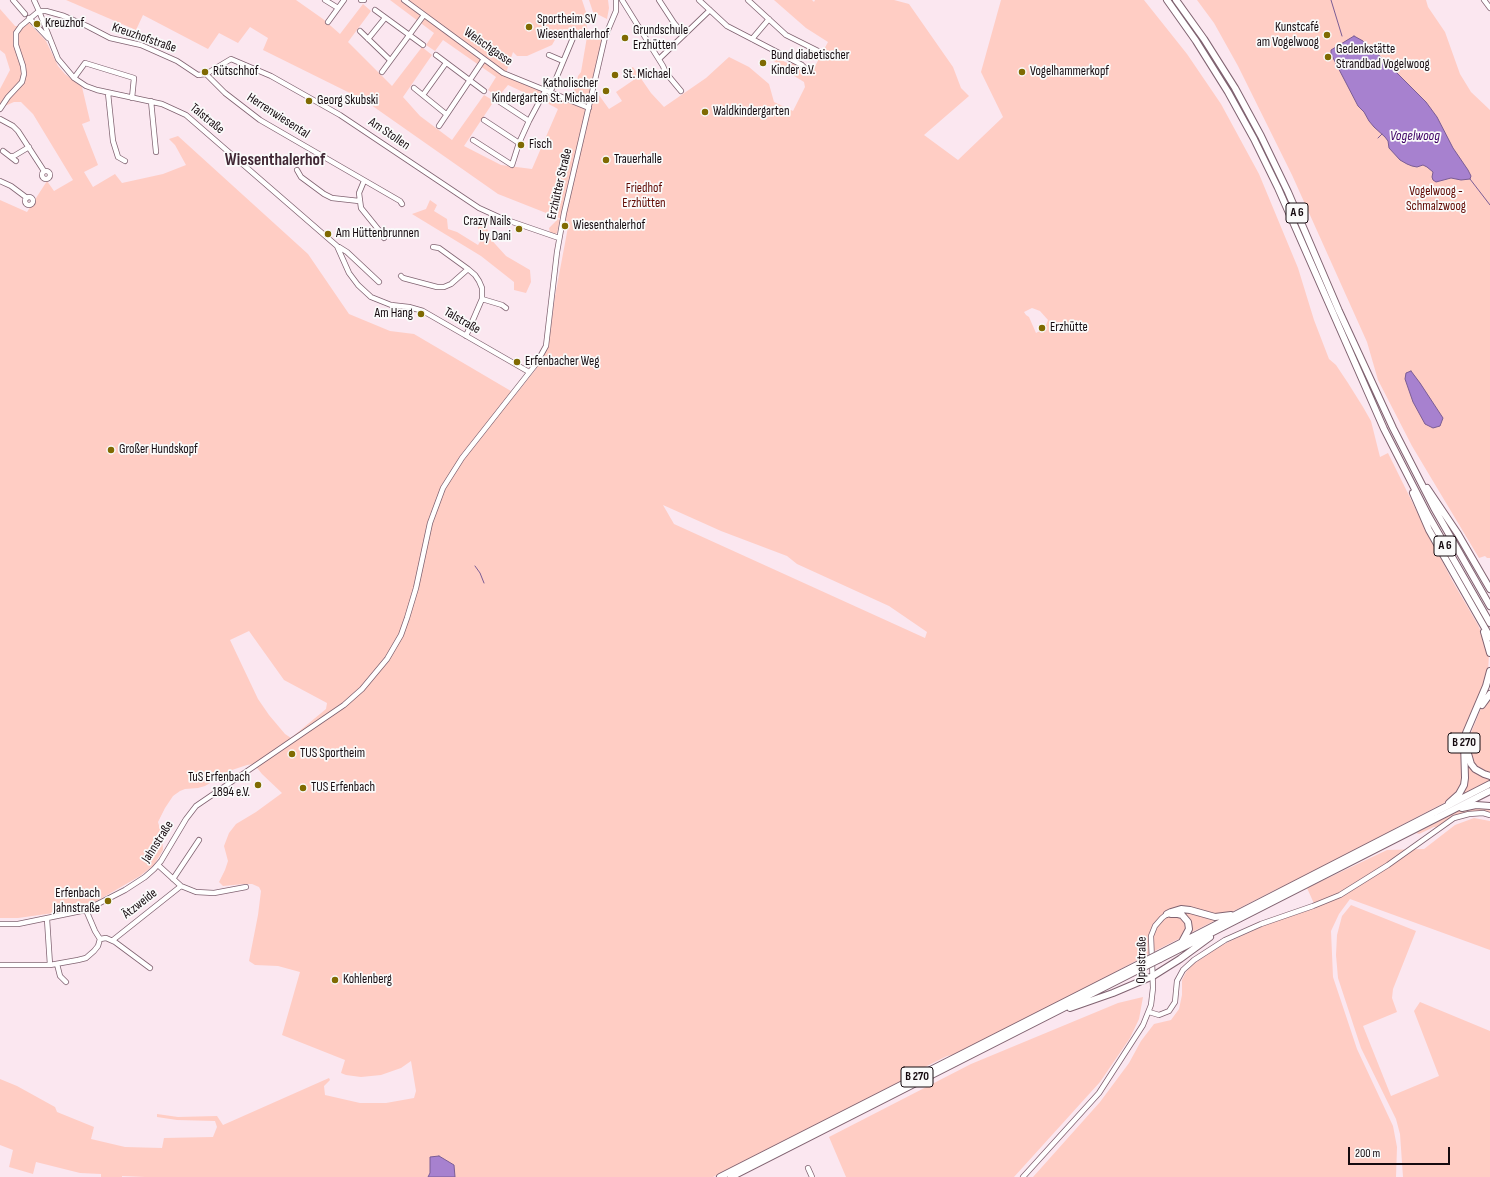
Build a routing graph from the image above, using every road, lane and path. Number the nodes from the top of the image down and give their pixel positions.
1 (13, 0) edge
2 (34, 0) edge
3 (326, 0) edge
4 (344, 0) edge
5 (404, 0) edge
6 (616, 0) edge
7 (622, 0) edge
8 (659, 0) edge
9 (699, 0) edge
10 (748, 0) edge
11 (1167, 0) edge
12 (1176, 0) edge
13 (1484, 0) edge
14 (338, 8) junction
15 (1490, 8) edge
16 (375, 10) dead end
17 (710, 10) junction
18 (39, 11) junction
19 (25, 14) dead end
20 (424, 15) junction
21 (30, 18) junction
22 (385, 18) junction
23 (769, 19) junction
24 (328, 22) dead end
25 (360, 31) dead end
26 (409, 35) junction
27 (684, 35) junction
28 (573, 38) dead end
29 (368, 39) junction
30 (752, 39) junction
31 (51, 41) junction
32 (423, 45) dead end
33 (818, 51) dead end
34 (436, 55) dead end
35 (549, 55) dead end
36 (484, 59) junction
37 (659, 59) junction
38 (390, 60) junction
39 (563, 61) junction
40 (446, 63) junction
41 (806, 70) dead end
42 (382, 72) dead end
43 (206, 74) junction
44 (74, 78) junction
45 (469, 80) junction
46 (414, 88) dead end
47 (484, 91) dead end
48 (681, 91) dead end
49 (548, 92) junction
50 (108, 93) junction
51 (423, 95) junction
52 (132, 98) junction
53 (497, 100) dead end
54 (151, 102) junction
55 (589, 108) junction
56 (0, 109) edge
57 (446, 114) junction
58 (0, 119) edge
59 (484, 120) dead end
60 (529, 121) junction
61 (439, 126) dead end
62 (473, 140) dead end
63 (519, 143) junction
64 (29, 146) junction
65 (3, 151) dead end
66 (156, 152) dead end
67 (10, 156) junction
68 (16, 160) dead end
69 (125, 162) dead end
70 (297, 170) dead end
71 (44, 171) dead end
72 (0, 181) edge
73 (364, 181) junction
74 (27, 198) dead end
75 (359, 200) junction
76 (402, 204) dead end
77 (384, 238) dead end
78 (559, 238) junction
79 (337, 246) junction
80 (433, 247) dead end
81 (468, 269) junction
82 (401, 276) dead end
83 (379, 282) dead end
84 (482, 299) junction
85 (506, 308) dead end
86 (466, 336) junction
87 (529, 372) junction
88 (1404, 467) junction
89 (1418, 478) junction
90 (1490, 589) edge
91 (1490, 606) edge
92 (1479, 619) junction
93 (1490, 623) edge
94 (1490, 637) edge
95 (1490, 654) edge
96 (1490, 671) edge
97 (1490, 694) edge
98 (293, 740) joint
99 (1490, 776) edge
100 (1490, 784) edge
101 (1490, 791) edge
102 (1490, 806) edge
103 (1440, 810) junction
104 (1449, 812) junction
105 (1490, 815) edge
106 (199, 840) dead end
107 (158, 865) junction
108 (173, 879) junction
109 (1309, 881) junction
110 (182, 886) junction
111 (246, 887) dead end
112 (1296, 887) junction
113 (86, 910) junction
114 (1167, 914) junction
115 (1236, 915) junction
116 (46, 919) junction
117 (0, 924) edge
118 (1215, 931) junction
119 (100, 939) junction
120 (113, 940) junction
121 (1180, 944) junction
122 (1160, 956) junction
123 (57, 964) junction
124 (1143, 964) junction
125 (0, 965) edge
126 (50, 965) junction
127 (150, 968) dead end
128 (1153, 976) junction
129 (66, 982) dead end
130 (1063, 1009) junction
131 (1149, 1012) junction
132 (808, 1168) dead end
133 (720, 1177) edge
134 (731, 1177) edge
135 (812, 1177) edge
136 (1023, 1177) edge

1 - 19 street
2 - 18 street
3 - 14 street
4 - 14 street
5 - 20 street, Welschgasse
6 - 55 street, Erzhütter Straße
7 - 37 street
8 - 27 street
9 - 17 street
10 - 23 street
11 - 88 highway, A 6
12 - 89 highway, A 6
13 - 15 street
14 - 24 street
16 - 22 street
17 - 27 street
17 - 30 street
18 - 21 street
18 - 31 street, Talstraße
18 - 43 street, Kreuzhofstraße
20 - 26 street
20 - 36 street, Welschgasse
21 - 31 street, Talstraße
21 - 56 street
22 - 26 street
22 - 29 street
23 - 30 street
23 - 33 street
25 - 29 street
26 - 32 street
26 - 38 street
27 - 37 street
28 - 39 street
29 - 38 street
30 - 41 street
31 - 44 street, Talstraße
34 - 40 street
35 - 39 street
36 - 45 street
36 - 49 street, Welschgasse
37 - 48 street
38 - 42 street
39 - 49 street
40 - 45 street
40 - 51 street
43 - 73 street, Herrenwiesental
43 - 78 street, Am Stollen
44 - 50 street, Talstraße
44 - 52 street
45 - 47 street
45 - 57 street
46 - 51 street
49 - 55 street, Welschgasse
49 - 60 street
50 - 52 street, Talstraße
50 - 69 street
51 - 57 street
52 - 54 street, Talstraße
53 - 60 street
54 - 66 street
54 - 79 street, Talstraße
55 - 78 street, Erzhütter Straße
57 - 61 street
58 - 64 street
59 - 63 street
60 - 63 street
62 - 63 street
64 - 67 street
64 - 71 street
65 - 67 street
67 - 68 street
70 - 75 street
72 - 74 street
73 - 75 street
73 - 76 street, Herrenwiesental
75 - 77 street
78 - 87 street, Erzhütter Straße
79 - 83 street, Talstraße
79 - 86 street, Talstraße
80 - 81 street
81 - 82 street
81 - 84 street
84 - 85 street
84 - 86 street
86 - 87 street, Talstraße
87 - 98 street, Erzhütter Straße
88 - 92 highway
88 - 93 highway, A 6
89 - 90 highway, A 6
89 - 91 highway, A 6
92 - 94 highway
92 - 95 highway
96 - 103 highway, B 270
97 - 99 highway
98 - 107 street, Jahnstraße
100 - 103 highway, B 270
101 - 104 highway, B 270
102 - 104 highway
103 - 109 highway, B 270
104 - 109 highway, B 270
105 - 131 street
106 - 108 street
107 - 108 street
107 - 113 street, Jahnstraße
108 - 110 street
109 - 112 highway, B 270
110 - 111 street
110 - 120 street, Ätzweide
112 - 115 highway, B 270
112 - 118 highway, B 270
113 - 116 street, Jahnstraße
113 - 119 street
114 - 115 highway
114 - 121 highway
114 - 128 street, Opelstraße
115 - 121 highway, B 270
116 - 117 street, Jahnstraße
116 - 126 street
118 - 122 highway, B 270
118 - 128 highway
119 - 120 street
119 - 123 street
120 - 127 street
121 - 122 highway, B 270
122 - 124 highway, B 270, bridge
123 - 126 street
123 - 129 street
124 - 130 highway, B 270
124 - 133 highway, B 270
125 - 126 street
128 - 130 highway
128 - 131 street, Opelstraße
130 - 134 highway, B 270
131 - 136 street, Opelstraße
132 - 135 street

